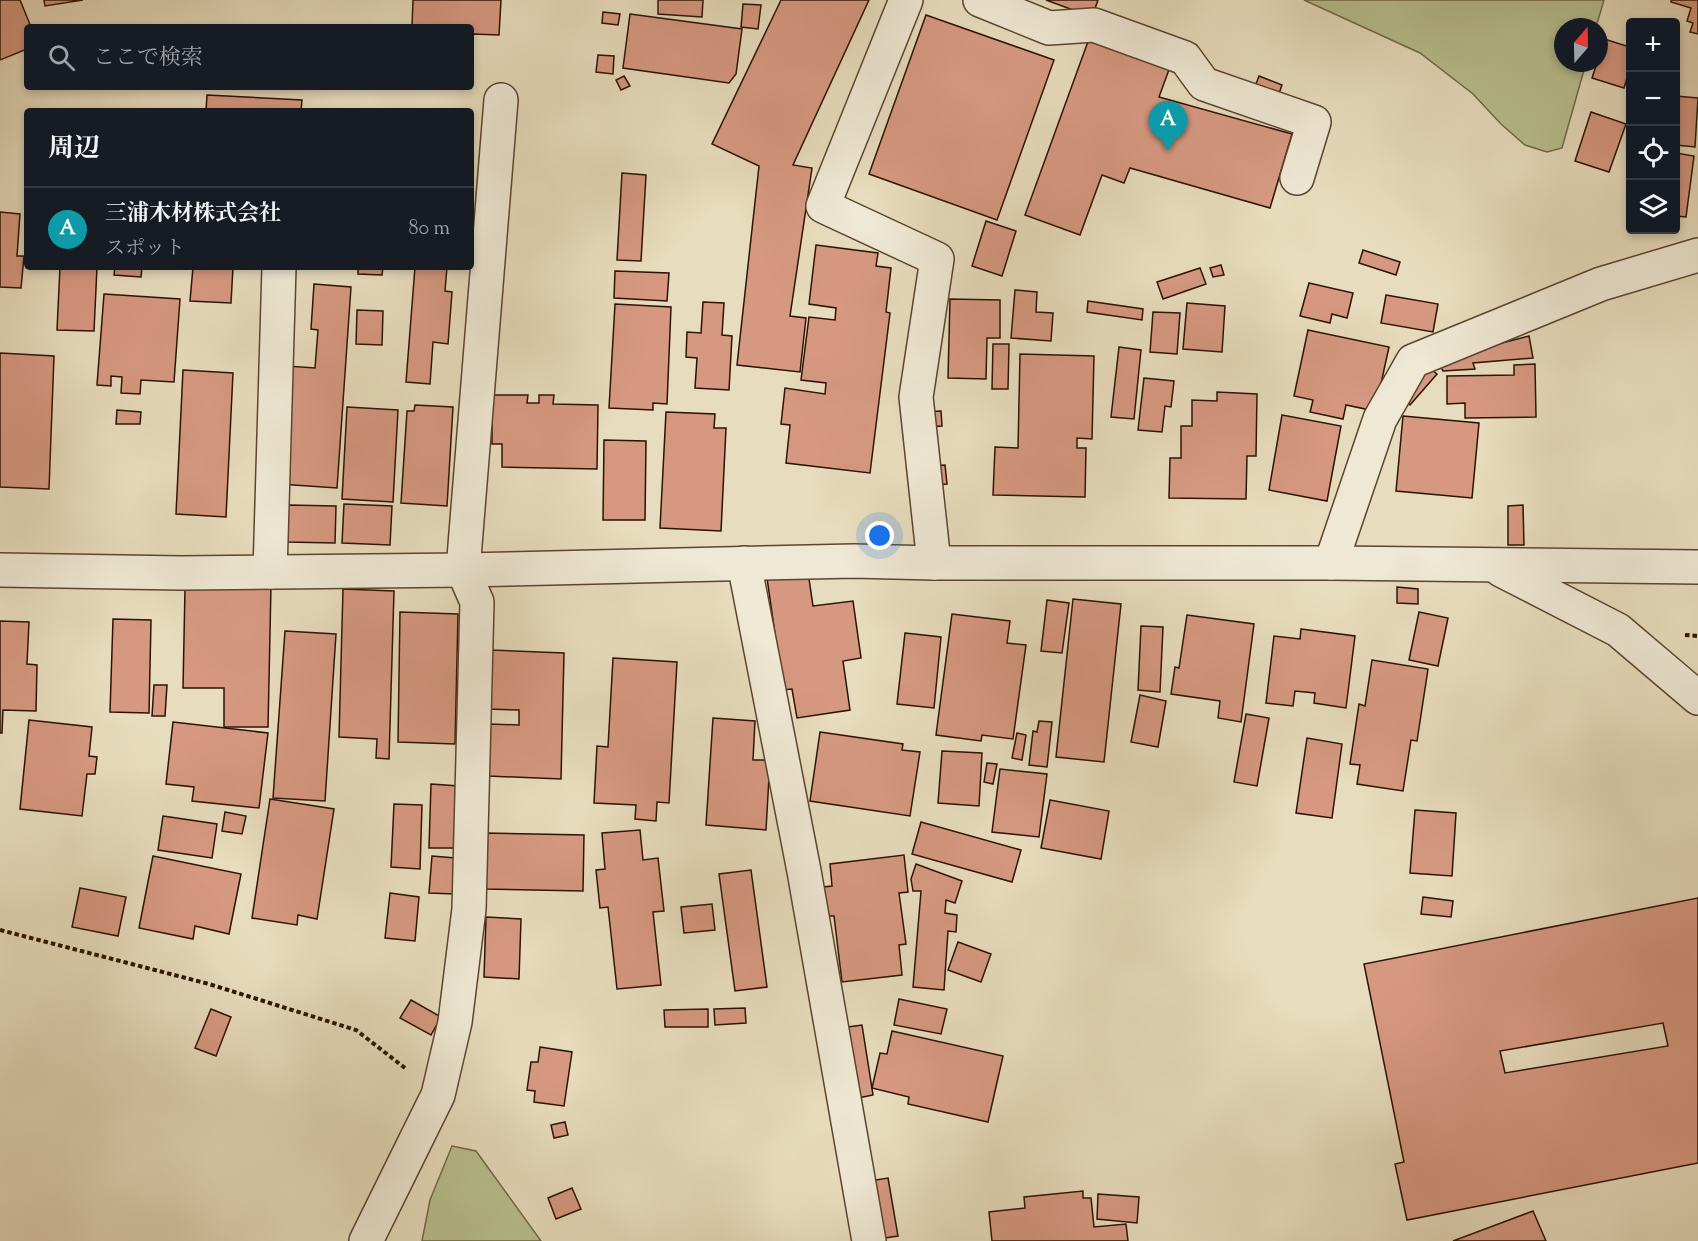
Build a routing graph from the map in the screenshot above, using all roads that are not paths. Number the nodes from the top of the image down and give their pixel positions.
1 (906, 0) edge
2 (980, 0) edge
3 (501, 100) dead end
4 (1297, 178) dead end
5 (1698, 255) edge
6 (279, 270) edge
7 (744, 563) junction
8 (934, 563) junction
9 (1331, 563) junction
10 (1494, 566) junction
11 (1698, 567) edge
12 (0, 570) edge
13 (463, 570) junction
14 (270, 572) junction
15 (1698, 698) edge
16 (366, 1241) edge
17 (869, 1241) edge

1 - 8 street
2 - 4 street
3 - 13 street
5 - 9 street
6 - 14 street
7 - 8 street
7 - 13 street
7 - 17 street
8 - 9 street
9 - 10 street
10 - 11 street
10 - 15 street
12 - 14 street
13 - 14 street
13 - 16 street

